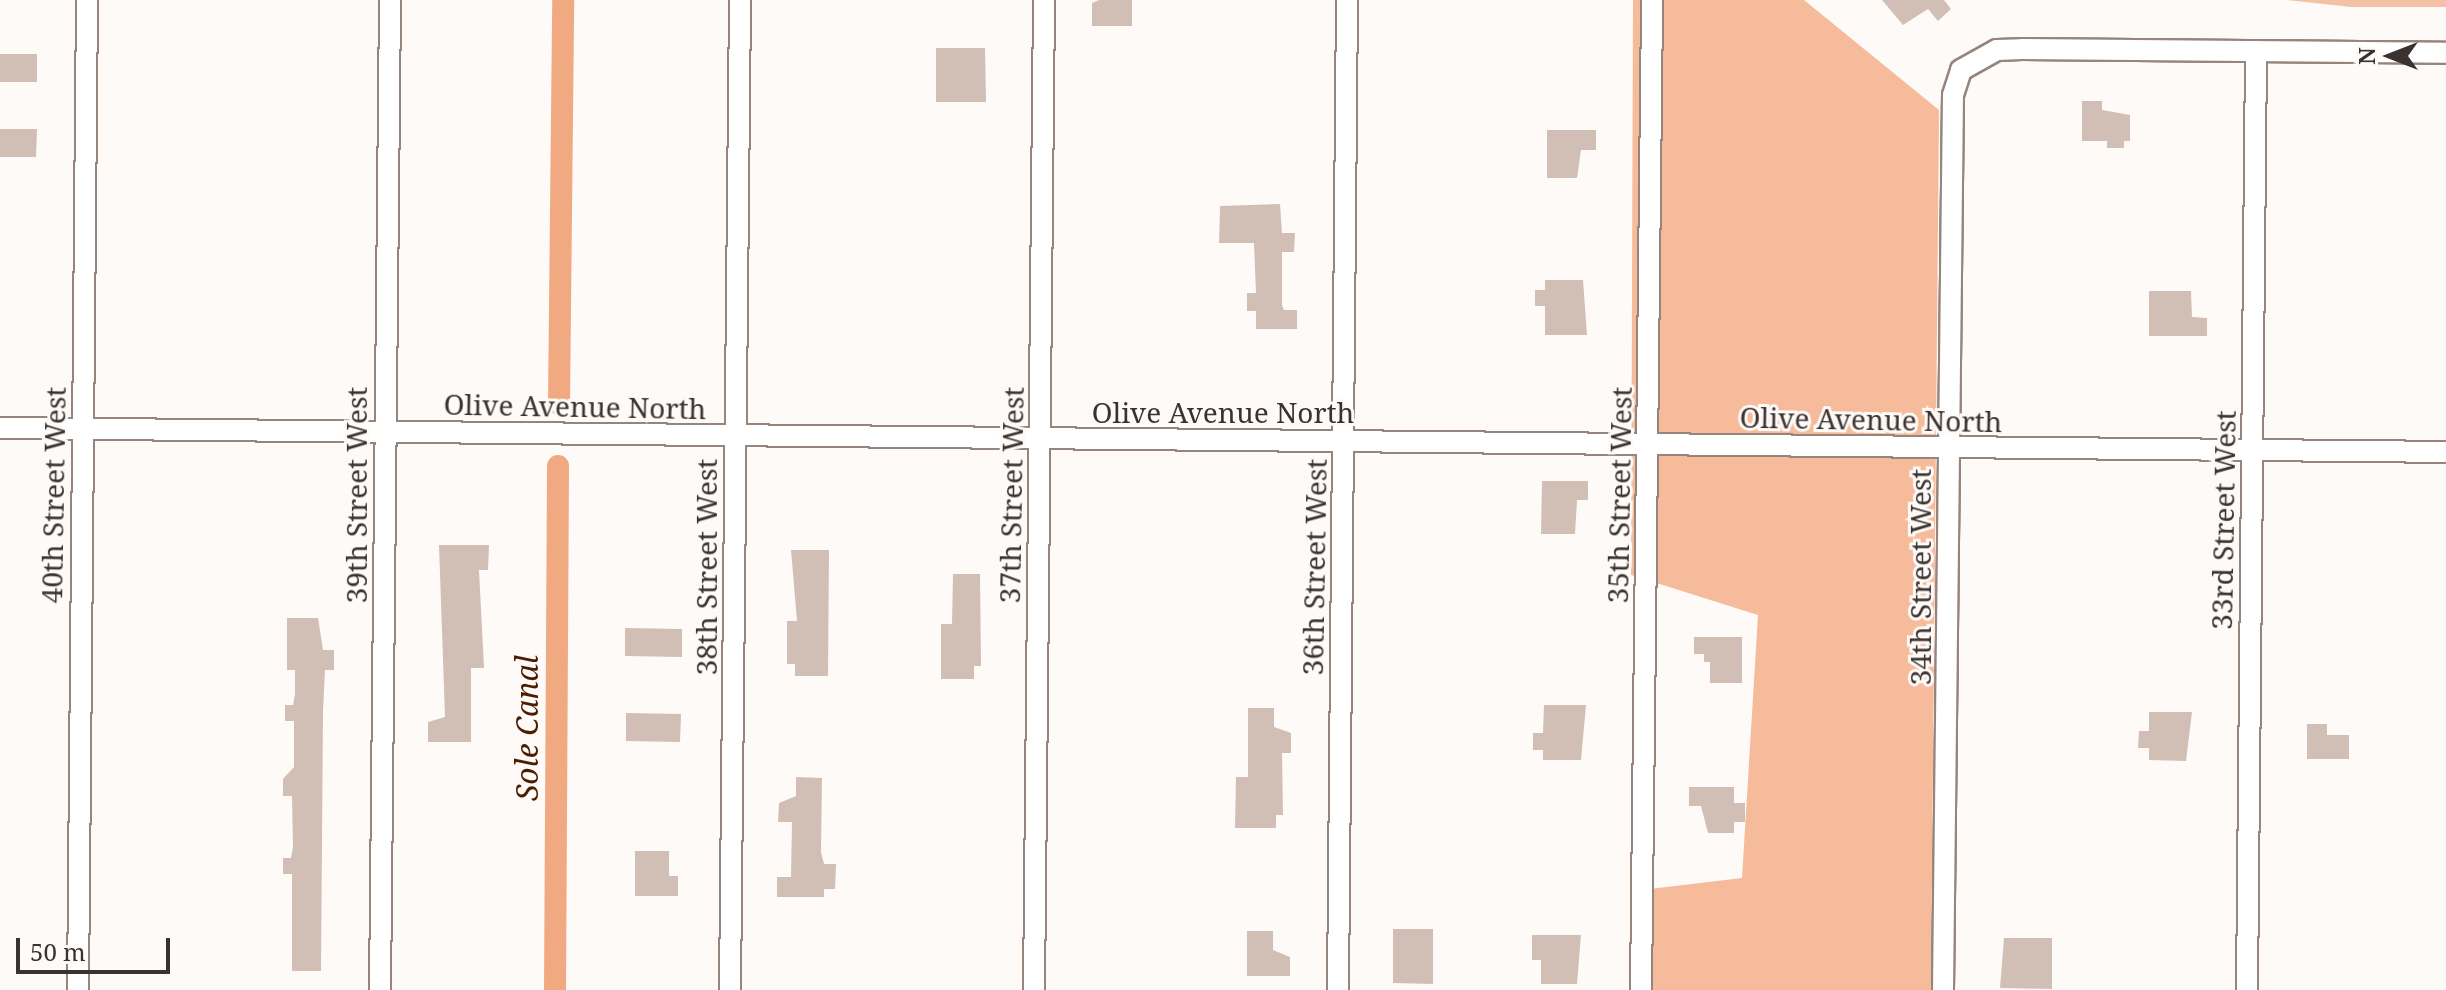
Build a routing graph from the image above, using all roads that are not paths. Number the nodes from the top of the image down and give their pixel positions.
1 (87, 0) edge
2 (390, 0) edge
3 (740, 0) edge
4 (1044, 0) edge
5 (1347, 0) edge
6 (1652, 0) edge
7 (2256, 51) junction
8 (2446, 53) edge
9 (0, 428) edge
10 (81, 429) junction
11 (385, 432) junction
12 (735, 436) junction
13 (1039, 439) junction
14 (1344, 441) junction
15 (1648, 445) junction
16 (1949, 448) junction
17 (2252, 451) junction
18 (2446, 452) edge
19 (78, 990) edge
20 (380, 990) edge
21 (730, 990) edge
22 (1034, 990) edge
23 (1338, 990) edge
24 (1641, 990) edge
25 (1943, 990) edge
26 (2247, 990) edge

1 - 10 street, 40th Street West
2 - 11 street, 39th Street West
3 - 12 street, 38th Street West
4 - 13 street, 37th Street West
5 - 14 street, 36th Street West
6 - 15 street, 35th Street West
7 - 8 street
7 - 16 street, 34th Street West
7 - 17 street, 33rd Street West
9 - 10 street, Olive Avenue North
10 - 11 street, Olive Avenue North
10 - 19 street, 40th Street West
11 - 12 street, Olive Avenue North
11 - 20 street, 39th Street West
12 - 13 street, Olive Avenue North
12 - 21 street, 38th Street West
13 - 14 street, Olive Avenue North
13 - 22 street, 37th Street West
14 - 15 street, Olive Avenue North
14 - 23 street, 36th Street West
15 - 16 street, Olive Avenue North
15 - 24 street, 35th Street West
16 - 17 street, Olive Avenue North
16 - 25 street, 34th Street West
17 - 18 street, Olive Avenue North
17 - 26 street, 33rd Street West

